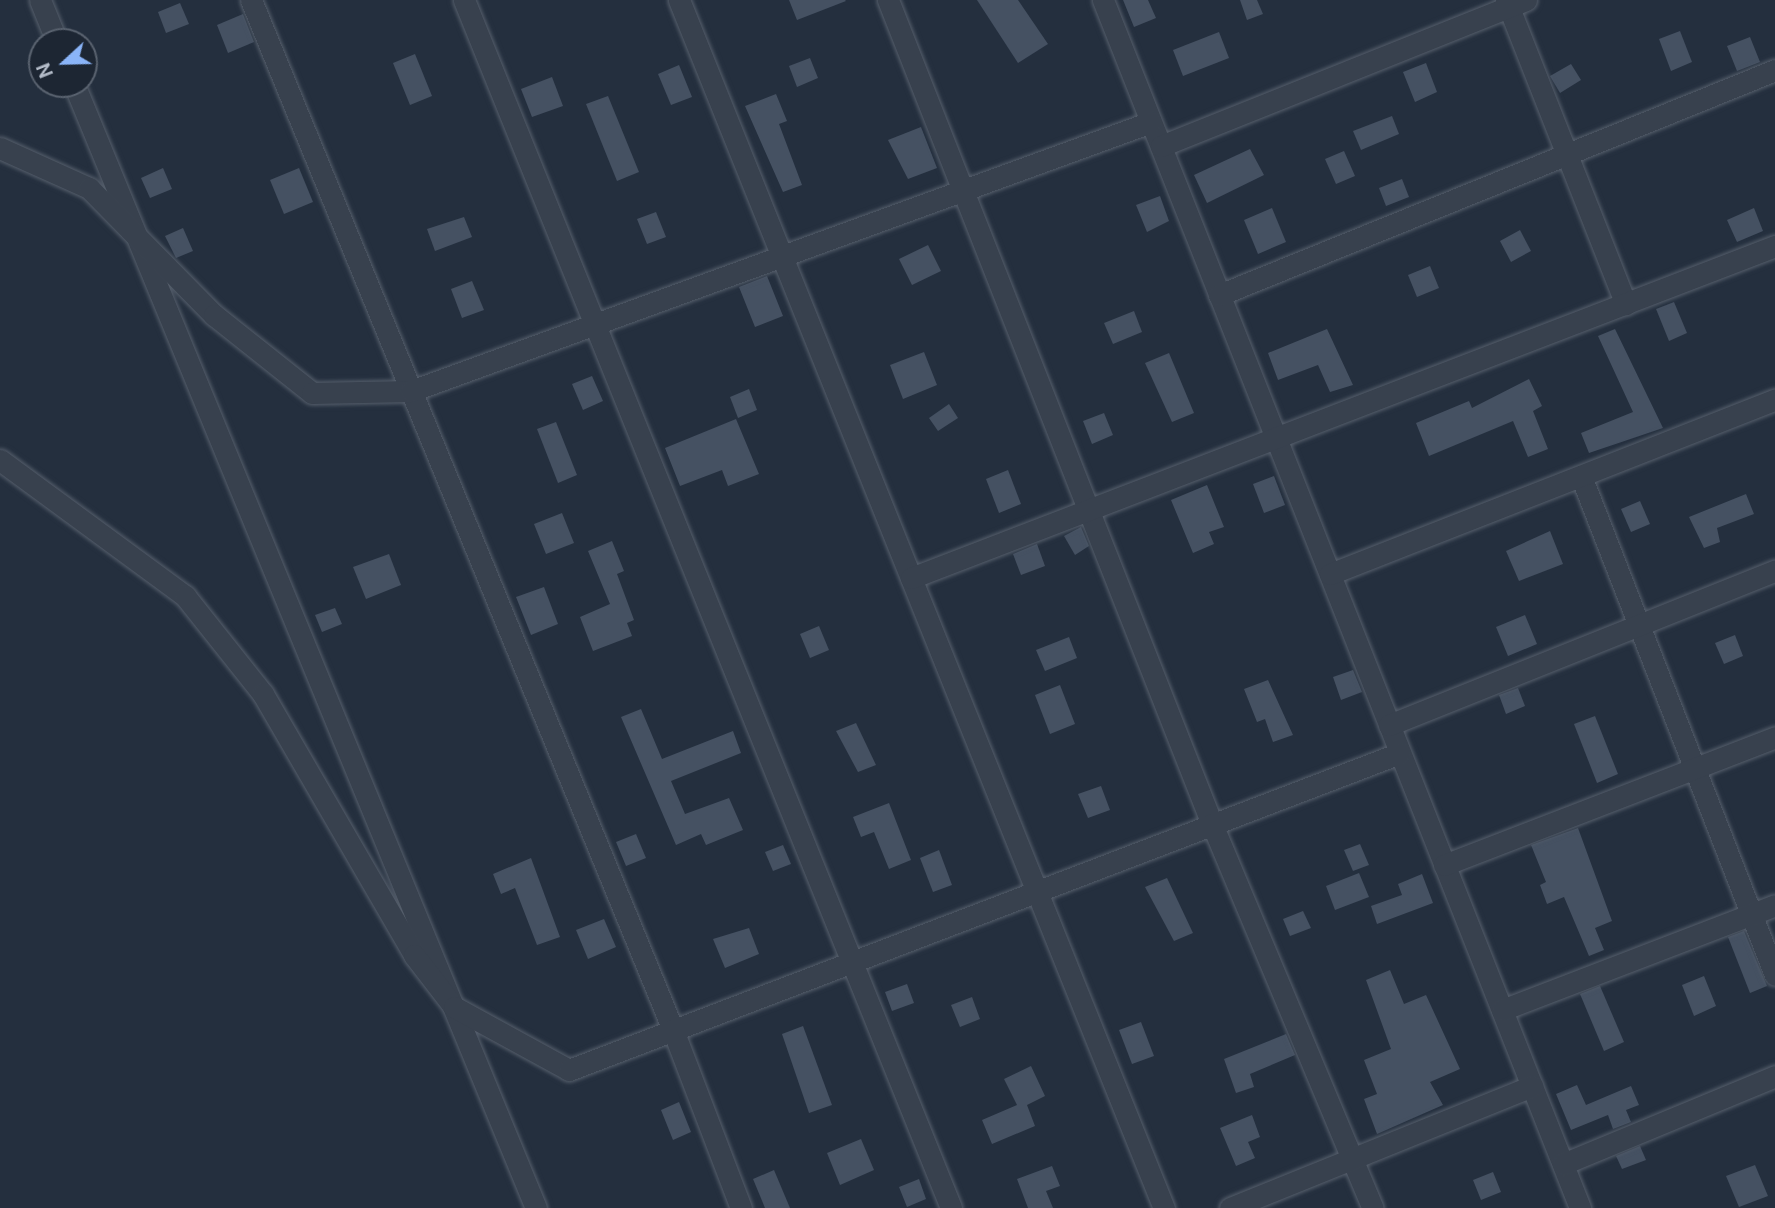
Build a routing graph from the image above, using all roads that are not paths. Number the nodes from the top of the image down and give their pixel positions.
1 (40, 0) edge
2 (251, 0) edge
3 (464, 0) edge
4 (679, 0) edge
5 (888, 0) edge
6 (1103, 0) edge
7 (1513, 2) edge
8 (51, 28) edge
9 (1775, 70) edge
10 (80, 98) edge
11 (1151, 122) junction
12 (1161, 146) junction
13 (0, 148) edge
14 (1567, 155) junction
15 (965, 187) junction
16 (140, 243) junction
17 (1775, 247) edge
18 (781, 255) junction
19 (1219, 295) junction
20 (1626, 304) junction
21 (595, 323) junction
22 (411, 391) junction
23 (1775, 400) edge
24 (1276, 438) junction
25 (0, 460) edge
26 (1581, 476) junction
27 (1090, 510) junction
28 (1775, 571) edge
29 (1330, 573) junction
30 (911, 578) junction
31 (1639, 625) junction
32 (1389, 725) junction
33 (1775, 737) edge
34 (1400, 753) junction
35 (1695, 768) junction
36 (1212, 824) junction
37 (1444, 865) junction
38 (1037, 892) junction
39 (1775, 905) edge
40 (1751, 914) junction
41 (852, 962) junction
42 (1775, 975) edge
43 (454, 1007) junction
44 (1502, 1010) junction
45 (673, 1030) junction
46 (1775, 1076) edge
47 (1532, 1086) junction
48 (1352, 1159) junction
49 (1563, 1164) junction
50 (536, 1208) edge
51 (741, 1208) edge
52 (951, 1208) edge
53 (1164, 1208) edge
54 (1230, 1208) edge
55 (1373, 1208) edge
56 (1580, 1208) edge

1 - 8 street
2 - 22 street
3 - 21 street
4 - 18 street
5 - 15 street
6 - 11 street
7 - 12 street
7 - 14 street
9 - 14 street
10 - 16 street
11 - 12 street
11 - 15 street
12 - 19 street
13 - 16 street
14 - 19 street
14 - 20 street
15 - 18 street
15 - 27 street
16 - 22 street
16 - 43 street
17 - 20 street
18 - 21 street
18 - 30 street
19 - 24 street
20 - 24 street
21 - 22 street
21 - 41 street
22 - 45 street
23 - 26 street
24 - 27 street
24 - 29 street
25 - 43 street
26 - 29 street
26 - 31 street
27 - 30 street
27 - 36 street
28 - 31 street
29 - 32 street
30 - 38 street
31 - 32 street
31 - 35 street
32 - 34 street
33 - 35 street
34 - 36 street
34 - 37 street
35 - 37 street
35 - 40 street
36 - 38 street
36 - 48 street
37 - 44 street
38 - 41 street
38 - 53 street
39 - 40 street
40 - 42 street
40 - 44 street
41 - 45 street
41 - 52 street
43 - 45 street
43 - 50 street
44 - 47 street
45 - 51 street
46 - 49 street
47 - 48 street
47 - 49 street
48 - 54 street
48 - 55 street
49 - 56 street

